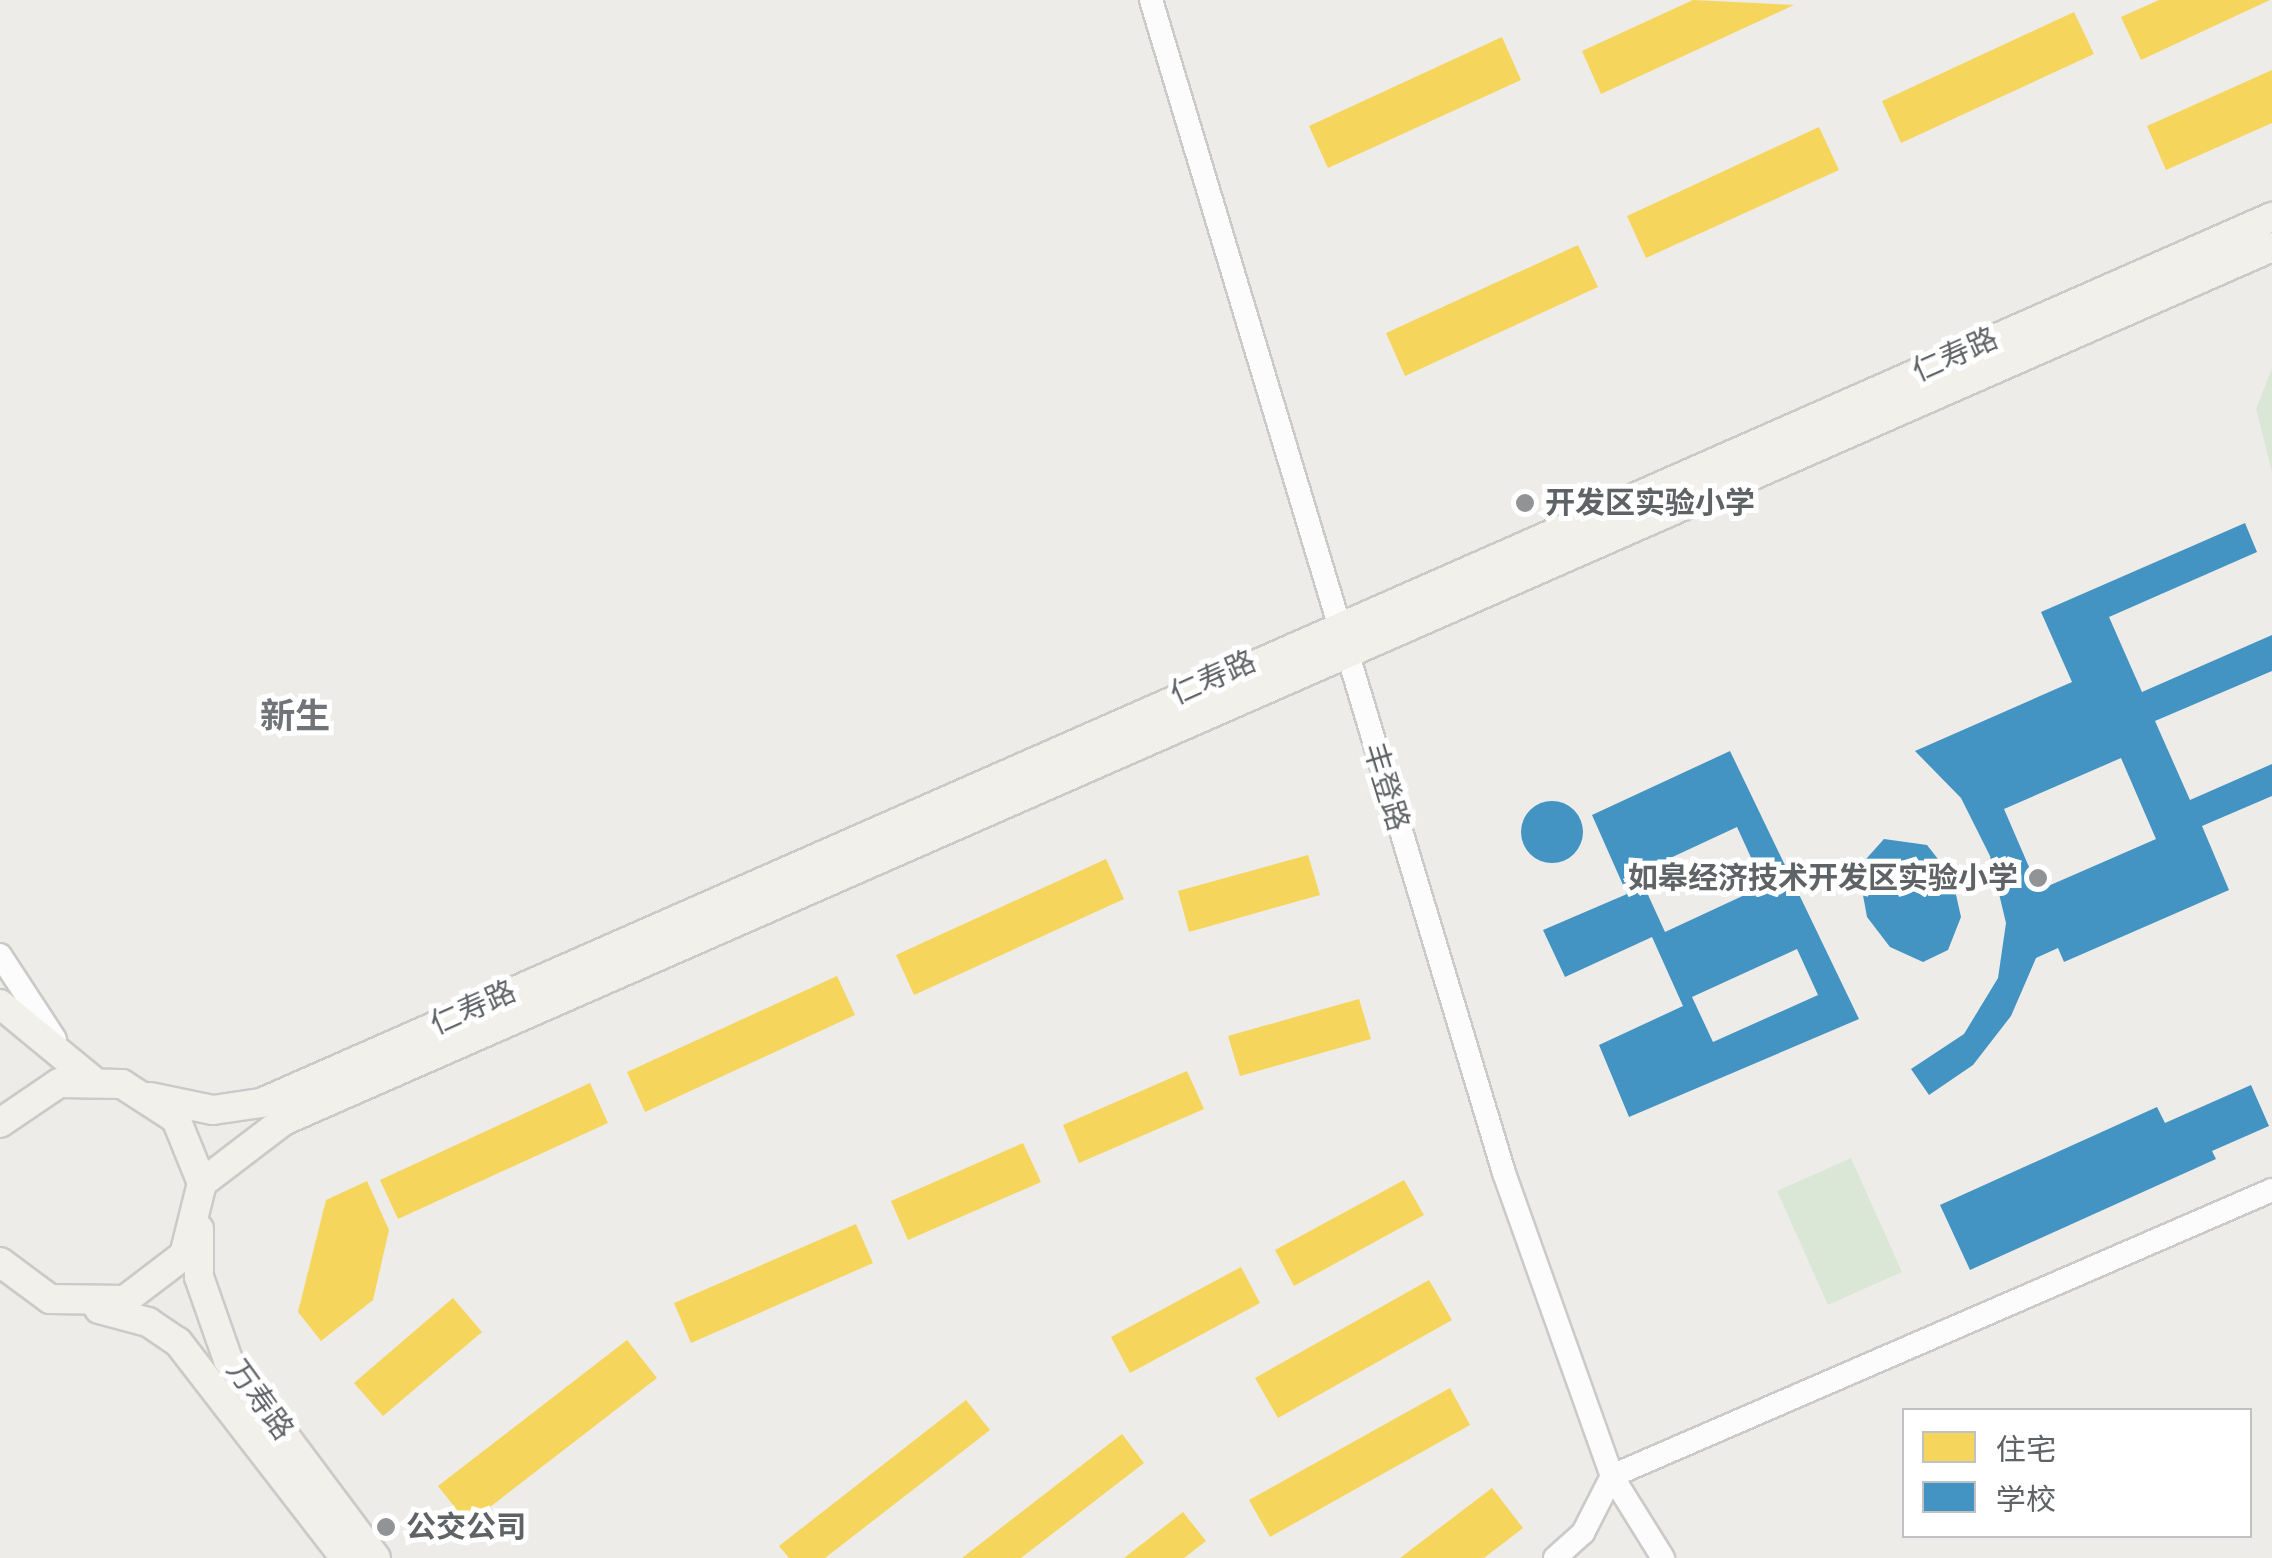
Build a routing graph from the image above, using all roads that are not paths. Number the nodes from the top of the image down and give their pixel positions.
1 (1150, 0) edge
2 (2272, 217) edge
3 (2272, 247) edge
4 (1336, 624) junction
5 (1346, 657) junction
6 (0, 955) edge
7 (0, 1004) edge
8 (92, 1079) junction
9 (150, 1096) junction
10 (0, 1123) edge
11 (202, 1183) junction
12 (2272, 1190) edge
13 (199, 1220) junction
14 (5, 1274) edge
15 (88, 1306) junction
16 (1612, 1476) junction
17 (346, 1558) edge
18 (376, 1558) edge
19 (1555, 1558) edge
20 (1663, 1558) edge

1 - 4 street, 丰登路
2 - 4 main road, 仁寿路
3 - 5 main road, 仁寿路
4 - 5 street, 丰登路
4 - 9 main road, 仁寿路
5 - 11 main road, 仁寿路
5 - 16 street, 丰登路
6 - 8 street
7 - 8 main road
8 - 9 main road, 仁寿路
8 - 10 main road
9 - 11 main road
11 - 13 main road, 万寿路
12 - 16 street
13 - 15 main road
13 - 18 main road, 万寿路
14 - 15 main road, 万寿路
15 - 17 main road, 万寿路
16 - 19 street
16 - 20 street, 丰登路

